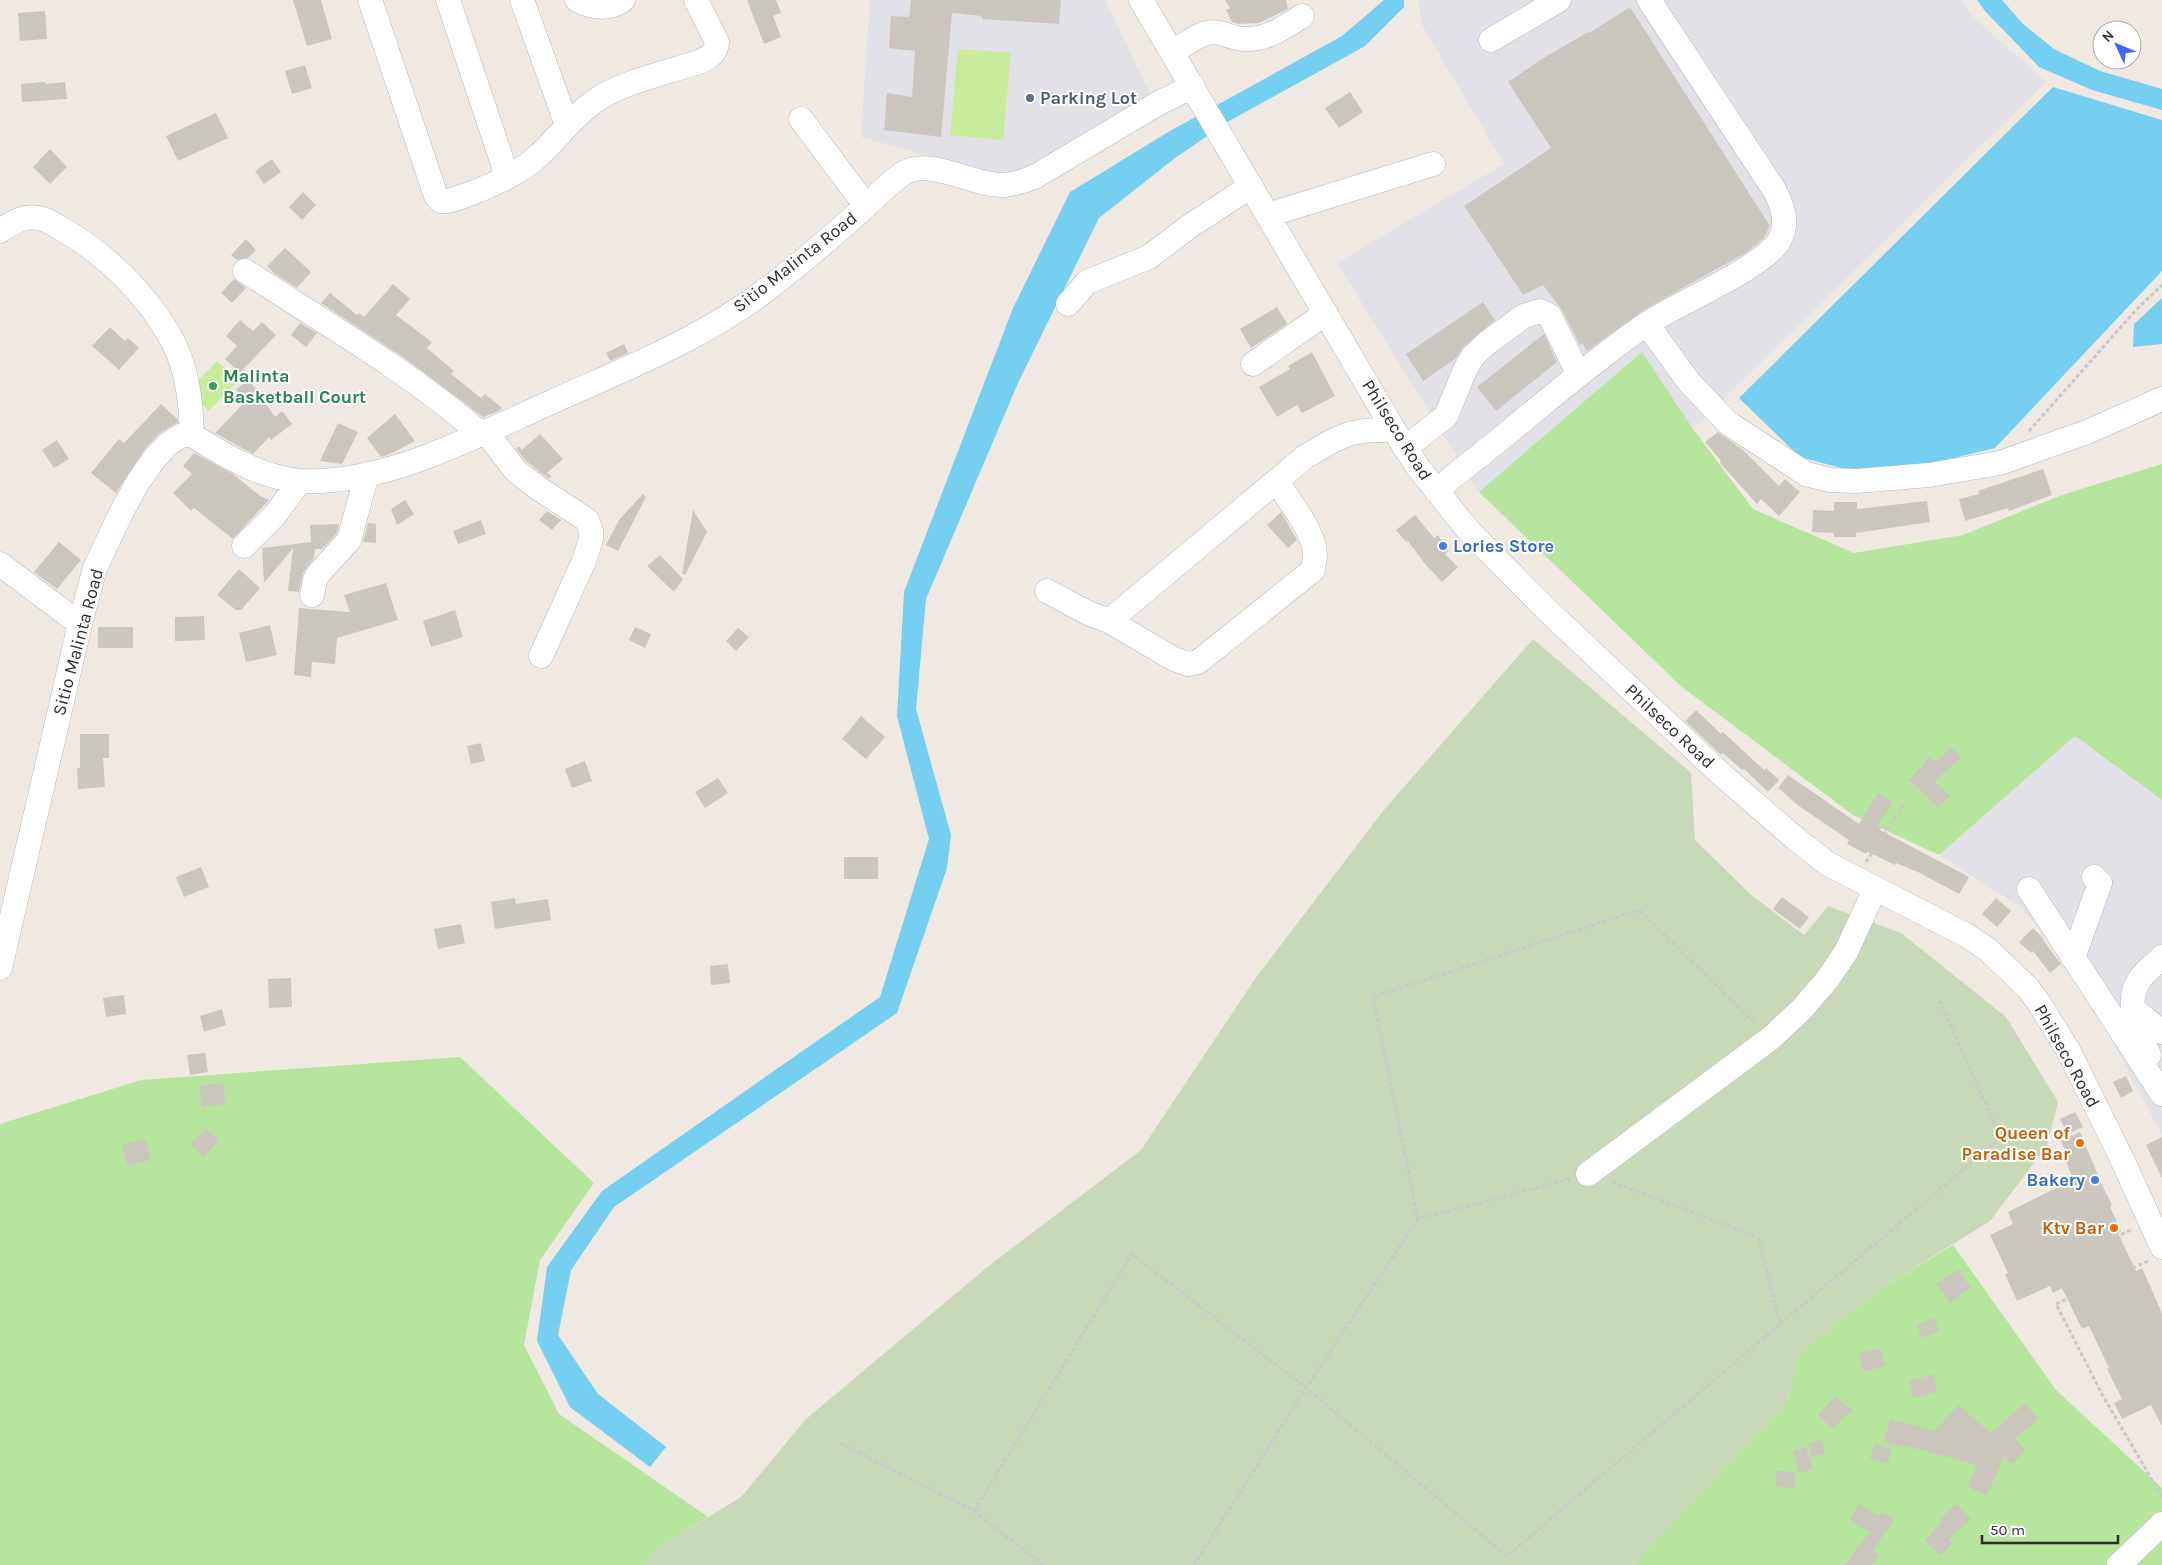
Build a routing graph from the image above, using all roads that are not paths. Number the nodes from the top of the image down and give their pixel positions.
1 (370, 0) edge
2 (448, 0) edge
3 (522, 0) edge
4 (577, 0) edge
5 (623, 0) edge
6 (696, 0) edge
7 (1141, 0) edge
8 (1559, 0) edge
9 (1649, 0) edge
10 (1302, 16) dead end
11 (1491, 40) dead end
12 (1173, 52) junction
13 (1195, 91) junction
14 (801, 119) dead end
15 (567, 125) junction
16 (1432, 164) dead end
17 (507, 176) junction
18 (1251, 186) junction
19 (866, 206) junction
20 (1268, 215) junction
21 (0, 231) edge
22 (245, 271) dead end
23 (1068, 304) dead end
24 (1326, 314) junction
25 (1646, 324) junction
26 (1253, 364) dead end
27 (1579, 375) junction
28 (2162, 399) edge
29 (483, 432) junction
30 (192, 435) junction
31 (1400, 439) junction
32 (367, 474) junction
33 (300, 480) junction
34 (1277, 482) junction
35 (1437, 492) junction
36 (244, 546) dead end
37 (0, 564) edge
38 (1047, 591) dead end
39 (312, 595) dead end
40 (1109, 621) junction
41 (80, 624) junction
42 (541, 656) dead end
43 (2094, 877) dead end
44 (1865, 884) junction
45 (2028, 889) dead end
46 (2162, 957) edge
47 (2073, 958) junction
48 (0, 968) edge
49 (2133, 1009) junction
50 (2162, 1032) edge
51 (2162, 1087) edge
52 (2162, 1094) edge
53 (1588, 1174) road end
54 (2156, 1235) edge
55 (2162, 1524) edge
56 (2119, 1565) edge

1 - 17 street
2 - 17 street
3 - 15 street
4 - 5 street
6 - 15 street
7 - 12 street, Philseco Road
8 - 11 street
9 - 25 street
10 - 12 street
12 - 13 street, Philseco Road
13 - 18 street, Philseco Road
13 - 19 street, Sitio Malinta Road
14 - 19 street
15 - 17 street
16 - 20 street
18 - 20 street, Philseco Road
18 - 23 street
19 - 29 street, Sitio Malinta Road
20 - 24 street, Philseco Road
21 - 30 street
22 - 29 street
24 - 26 street
24 - 31 street, Philseco Road
25 - 27 street
25 - 28 street
27 - 31 street
27 - 35 street
29 - 32 street, Sitio Malinta Road
29 - 42 street
30 - 33 street, Sitio Malinta Road
30 - 41 street, Sitio Malinta Road
31 - 34 street
31 - 35 street, Philseco Road
32 - 33 street, Sitio Malinta Road
32 - 39 street
33 - 36 street
34 - 40 street
34 - 40 street
35 - 44 street, Philseco Road
37 - 41 street
38 - 40 street
41 - 48 street, Sitio Malinta Road
43 - 47 street
44 - 53 street
44 - 54 street, Philseco Road
45 - 47 street
46 - 49 street
47 - 52 street
49 - 50 street
49 - 51 street
55 - 56 street

